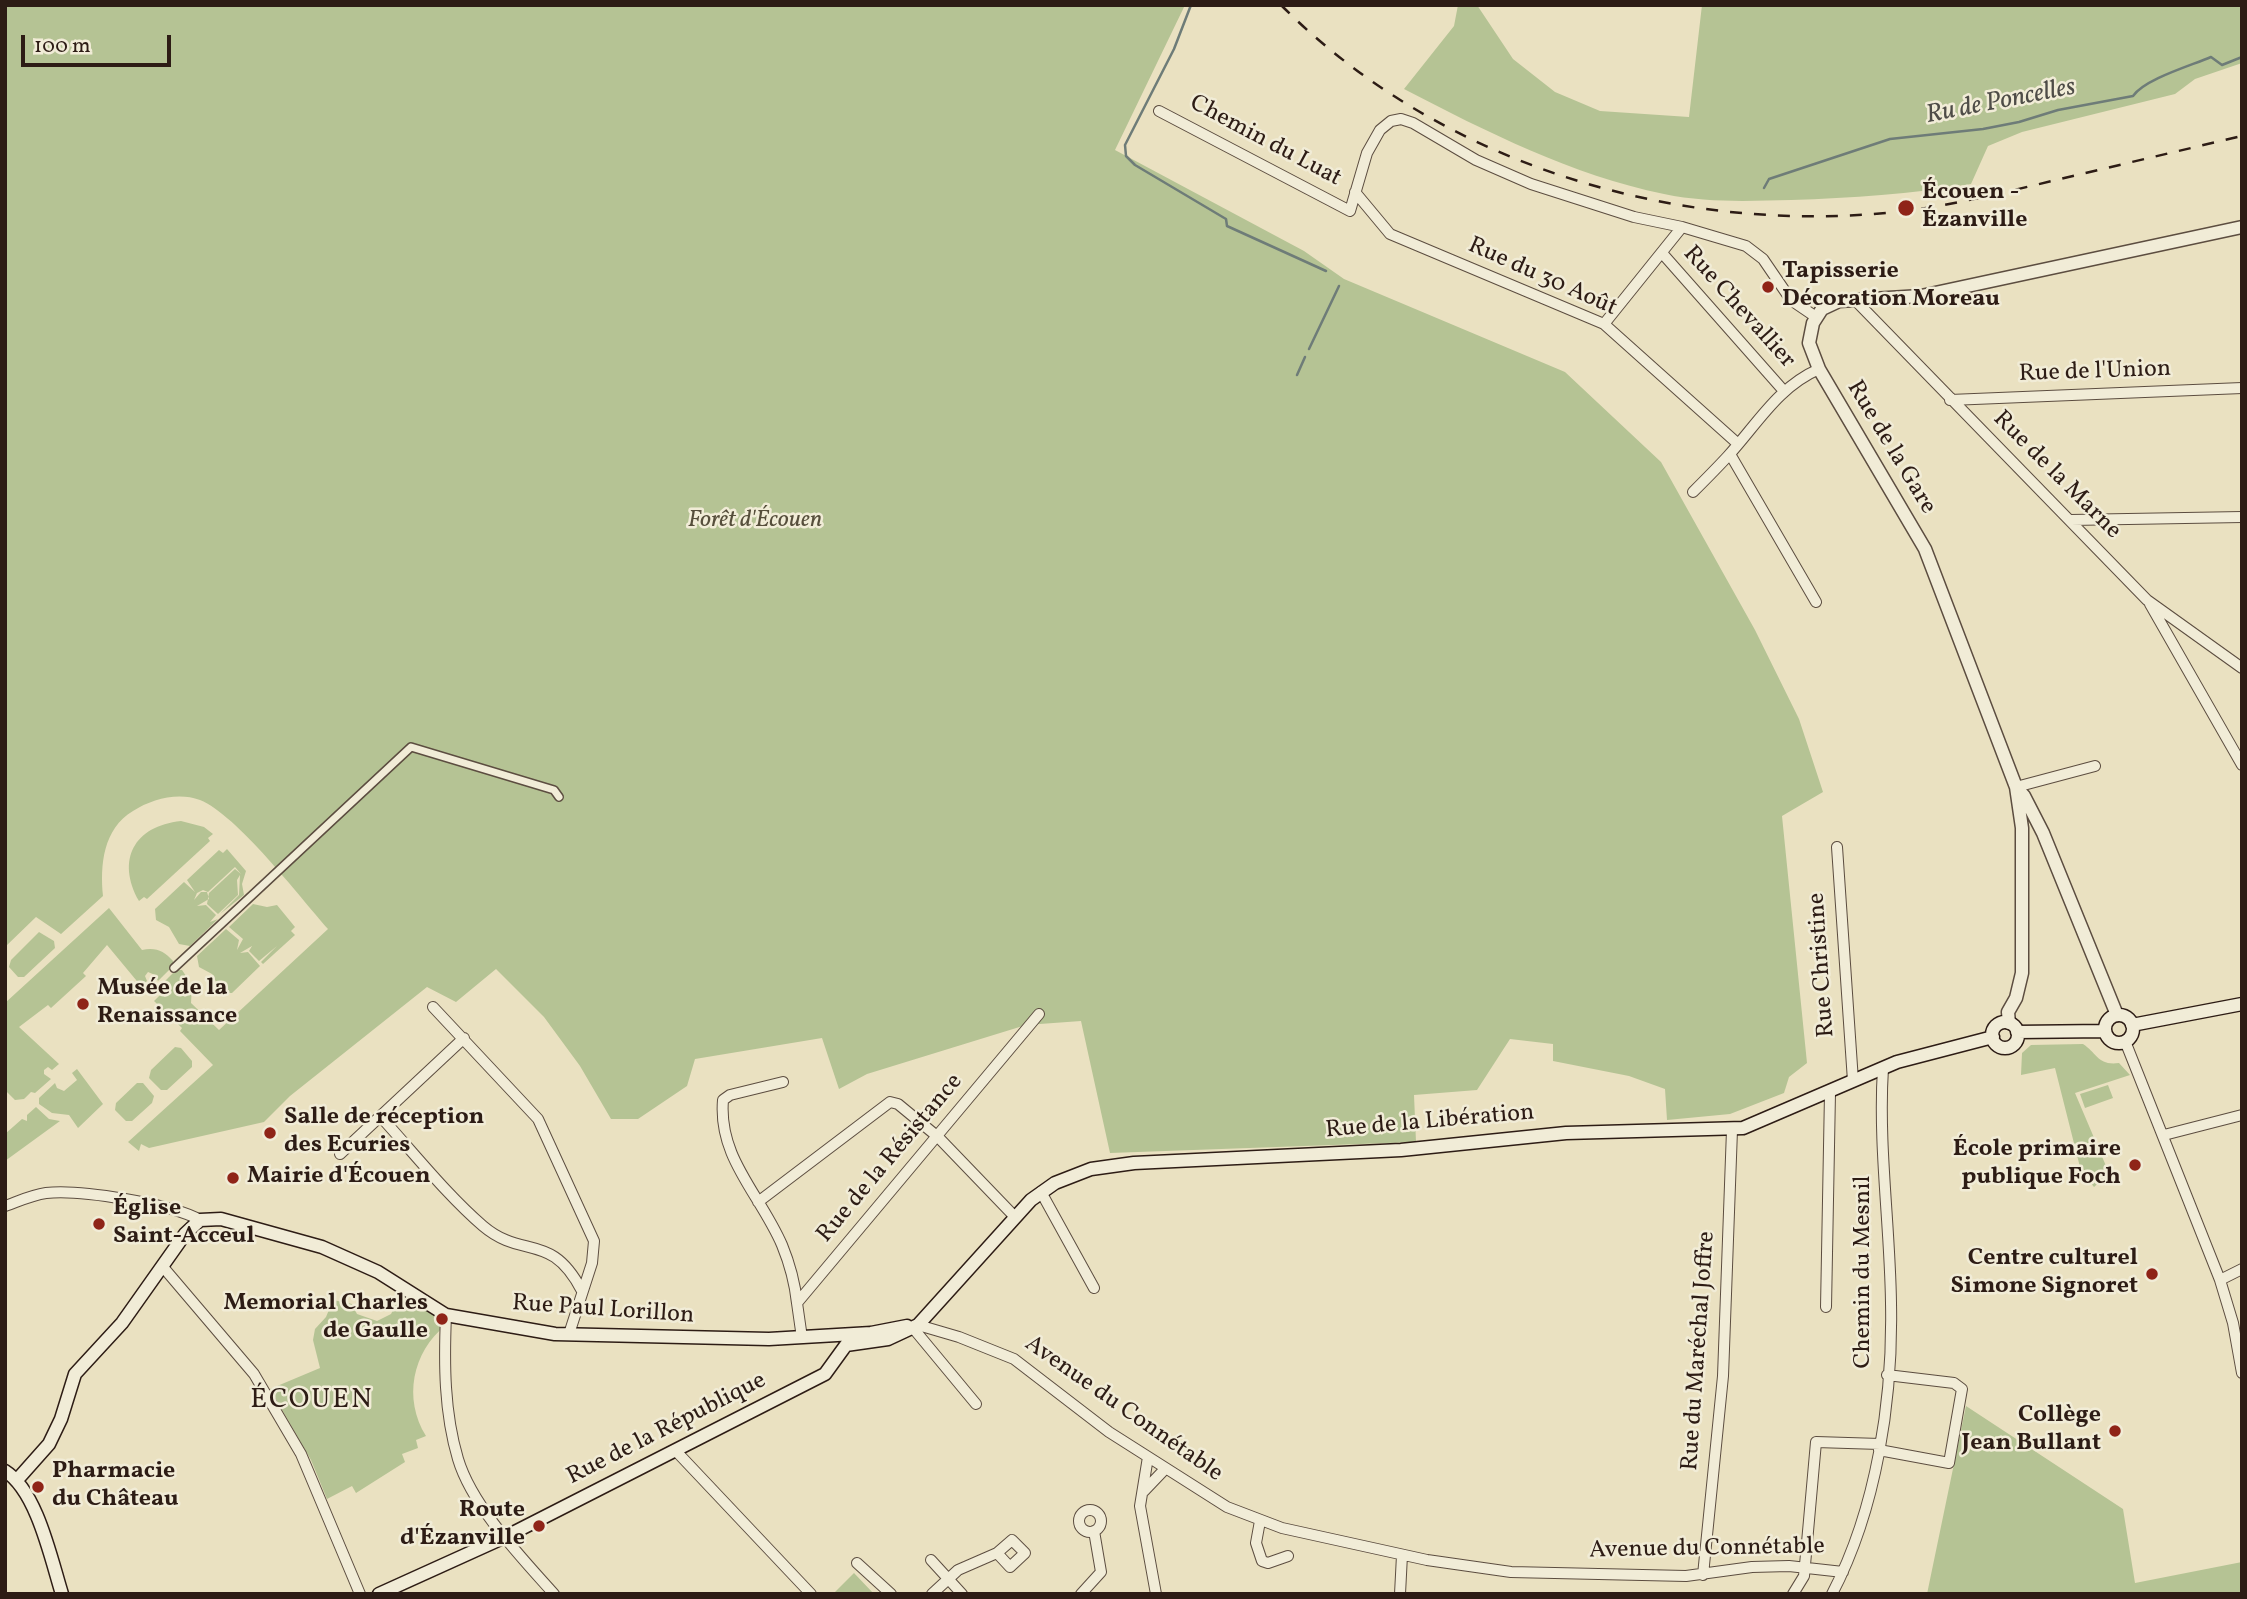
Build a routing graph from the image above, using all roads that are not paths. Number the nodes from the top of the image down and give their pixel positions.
1 (1159, 111) dead end
2 (1355, 192) junction
3 (1682, 227) junction
4 (2242, 227) edge
5 (1662, 253) junction
6 (1854, 299) junction
7 (1816, 317) junction
8 (1604, 324) junction
9 (1819, 369) junction
10 (2242, 388) edge
11 (1783, 390) junction
12 (1950, 400) junction
13 (1737, 443) junction
14 (1730, 454) junction
15 (1693, 492) dead end
16 (2242, 517) edge
17 (2071, 520) junction
18 (2147, 600) junction
19 (1816, 602) dead end
20 (2242, 668) edge
21 (2242, 765) edge
22 (2095, 766) dead end
23 (2016, 787) junction
24 (559, 797) dead end
25 (2022, 828) junction
26 (2046, 844) junction
27 (1837, 847) dead end
28 (174, 968) dead end
29 (2242, 1004) edge
30 (433, 1007) dead end
31 (1039, 1014) dead end
32 (2117, 1015) junction
33 (2132, 1025) junction
34 (2013, 1027) junction
35 (2105, 1031) junction
36 (1993, 1037) junction
37 (464, 1038) junction
38 (2125, 1041) junction
39 (1883, 1068) junction
40 (1853, 1081) junction
41 (783, 1082) dead end
42 (1829, 1093) junction
43 (2242, 1115) edge
44 (380, 1116) junction
45 (1732, 1130) junction
46 (2164, 1135) junction
47 (938, 1138) junction
48 (340, 1154) dead end
49 (1041, 1192) junction
50 (758, 1202) junction
51 (5, 1206) edge
52 (1015, 1217) junction
53 (200, 1220) junction
54 (163, 1267) junction
55 (2242, 1269) edge
56 (2220, 1280) junction
57 (1094, 1288) dead end
58 (582, 1291) junction
59 (797, 1303) junction
60 (1826, 1307) dead end
61 (446, 1315) junction
62 (915, 1326) junction
63 (569, 1334) junction
64 (826, 1336) junction
65 (802, 1338) junction
66 (839, 1353) junction
67 (2242, 1373) edge
68 (1888, 1375) junction
69 (976, 1405) dead end
70 (1879, 1447) junction
71 (675, 1450) junction
72 (1148, 1457) junction
73 (1166, 1469) junction
74 (5, 1472) edge
75 (17, 1480) junction
76 (1143, 1491) junction
77 (1260, 1521) junction
78 (1094, 1531) dead end
79 (505, 1537) junction
80 (997, 1553) dead end
81 (1402, 1555) junction
82 (1288, 1556) dead end
83 (931, 1560) dead end
84 (858, 1563) dead end
85 (1805, 1567) junction
86 (1843, 1572) junction
87 (1703, 1575) junction
88 (948, 1579) junction
89 (62, 1594) edge
90 (360, 1594) edge
91 (379, 1594) edge
92 (554, 1594) edge
93 (811, 1594) edge
94 (891, 1594) edge
95 (932, 1594) edge
96 (962, 1594) edge
97 (1081, 1594) edge
98 (1156, 1594) edge
99 (1400, 1594) edge
100 (1793, 1594) edge
101 (1832, 1594) edge

1 - 2 street, Chemin du Luat
2 - 3 street
2 - 8 street, Rue du 30 Août
3 - 5 street
3 - 7 street
4 - 6 main road
5 - 8 street
5 - 11 street, Rue Chevallier
6 - 7 main road
6 - 12 street, Rue de la Marne
7 - 9 main road, Rue de la Gare
8 - 13 street, Rue du 30 Août
9 - 11 street
9 - 23 main road, Rue de la Gare
10 - 12 street, Rue de l'Union
11 - 13 street
12 - 17 street, Rue de la Marne
13 - 14 street
14 - 15 street
14 - 19 street
16 - 17 street
17 - 18 street, Rue de la Marne
18 - 20 street, Rue de la Marne
18 - 21 street
22 - 23 street
23 - 25 main road, Rue de la Gare
23 - 26 main road
24 - 28 street
25 - 26 main road
25 - 34 main road, Rue de la Gare
26 - 32 main road
27 - 40 street, Rue Christine
29 - 33 main road
30 - 37 street
31 - 47 street, Rue de la Résistance
32 - 33 main road
32 - 35 main road
33 - 38 main road
34 - 35 main road
34 - 36 main road
34 - 36 main road
35 - 38 main road
36 - 39 main road, Rue de la Libération
37 - 44 street
37 - 58 street
38 - 46 street
39 - 40 main road, Rue de la Libération
39 - 68 street, Chemin du Mesnil
40 - 42 main road, Rue de la Libération
41 - 50 street
42 - 45 main road, Rue de la Libération
42 - 60 street
43 - 46 street
44 - 48 street
44 - 58 street
45 - 49 main road, Rue de la Libération
45 - 87 street, Rue du Maréchal Joffre
46 - 56 street
47 - 50 street
47 - 52 street
47 - 59 street, Rue de la Résistance
49 - 52 main road, Rue de la Libération
49 - 57 street
50 - 59 street
51 - 53 street
52 - 62 main road, Rue de la Libération
53 - 54 main road
53 - 61 main road, Rue Paul Lorillon
54 - 75 main road
54 - 90 street
55 - 56 street
56 - 67 street
58 - 63 street
59 - 65 street
61 - 63 main road, Rue Paul Lorillon
61 - 79 street
62 - 64 main road, Rue Paul Lorillon
62 - 66 main road
62 - 69 street
62 - 72 street, Avenue du Connétable
63 - 65 main road, Rue Paul Lorillon
64 - 65 main road, Rue Paul Lorillon
64 - 66 street
66 - 71 main road, Rue de la République
68 - 70 street, Chemin du Mesnil
68 - 70 street
70 - 85 street
70 - 86 street, Chemin du Mesnil
71 - 79 main road, Rue de la République
71 - 93 street
72 - 73 street, Avenue du Connétable
72 - 76 street
73 - 76 street
73 - 77 street, Avenue du Connétable
74 - 75 main road
75 - 89 main road
76 - 98 street
77 - 81 street, Avenue du Connétable
77 - 82 street
78 - 97 street
79 - 91 main road, Rue de la République
79 - 92 street
80 - 88 street
81 - 87 street, Avenue du Connétable
81 - 99 street
83 - 88 street
84 - 94 street
85 - 86 street, Avenue du Connétable
85 - 87 street, Avenue du Connétable
85 - 100 street
86 - 101 street, Chemin du Mesnil
88 - 95 street
88 - 96 street

